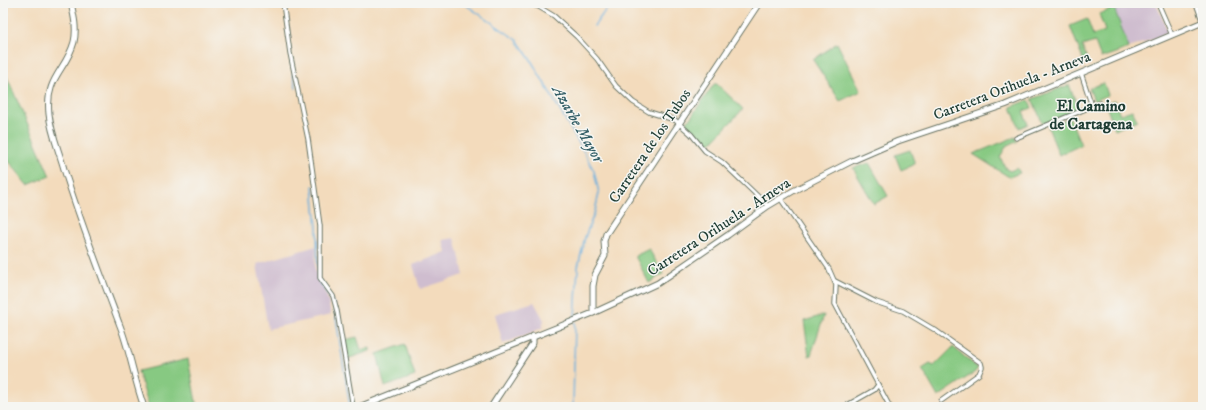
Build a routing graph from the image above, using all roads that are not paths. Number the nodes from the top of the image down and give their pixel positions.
1 (71, 3) edge
2 (283, 3) edge
3 (528, 3) edge
4 (760, 3) edge
5 (1158, 3) edge
6 (1196, 3) edge
7 (1203, 23) edge
8 (1172, 35) junction
9 (1081, 73) junction
10 (1100, 103) dead end
11 (1092, 106) junction
12 (680, 124) junction
13 (1016, 138) dead end
14 (780, 198) junction
15 (768, 206) junction
16 (835, 281) junction
17 (593, 314) junction
18 (533, 336) junction
19 (878, 385) junction
20 (941, 400) dead end
21 (144, 407) edge
22 (353, 407) edge
23 (359, 407) edge
24 (491, 407) edge
25 (844, 407) edge
26 (890, 407) edge

1 - 21 main road
2 - 22 street
3 - 12 street
4 - 12 main road, Carretera de los Tubos
5 - 8 street
6 - 7 street
7 - 8 main road, Carretera Orihuela - Arneva
8 - 9 main road, Carretera Orihuela - Arneva
9 - 11 street
9 - 14 main road, Carretera Orihuela - Arneva
10 - 11 street
11 - 13 street
12 - 15 street
12 - 17 main road, Carretera de los Tubos
14 - 15 main road, Carretera Orihuela - Arneva
14 - 16 street
15 - 17 main road, Carretera Orihuela - Arneva
16 - 19 street
16 - 20 street
17 - 18 main road, Carretera Orihuela - Arneva
18 - 23 main road, Carretera Orihuela - Arneva
18 - 24 main road
19 - 25 street
19 - 26 street

